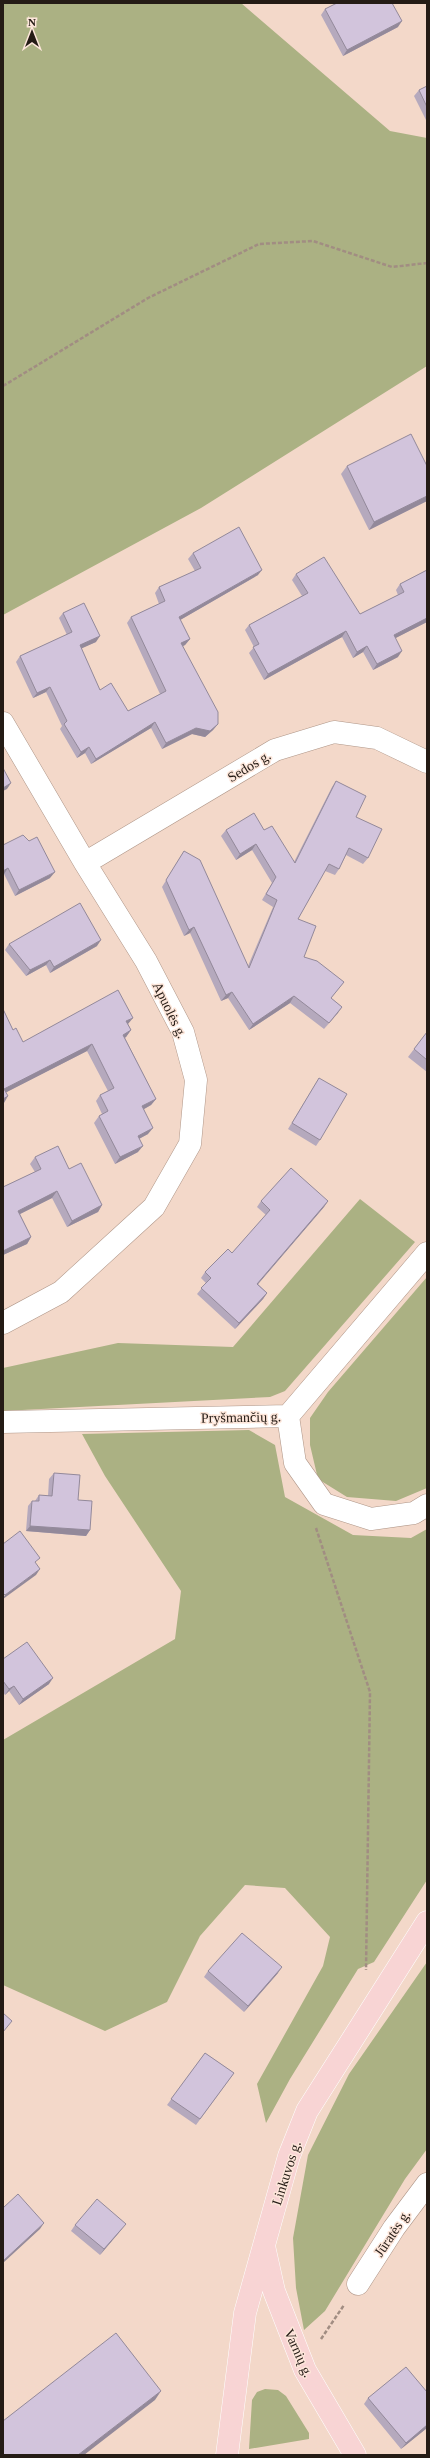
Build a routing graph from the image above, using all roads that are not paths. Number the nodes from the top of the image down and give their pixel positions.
1 (3, 723) edge
2 (427, 762) edge
3 (85, 863) junction
4 (427, 1253) edge
5 (3, 1324) edge
6 (288, 1416) junction
7 (3, 1422) edge
8 (427, 1505) edge
9 (427, 1922) edge
10 (427, 2184) edge
11 (264, 2243) junction
12 (358, 2284) road end
13 (227, 2455) edge
14 (355, 2455) edge

1 - 3 street, Apuolės g.
2 - 3 street, Sedos g.
3 - 5 street, Apuolės g.
4 - 6 street, Pryšmančių g.
6 - 7 street, Pryšmančių g.
6 - 8 street
9 - 11 main road, Linkuvos g.
10 - 12 street, Jūratės g.
11 - 13 main road, Linkuvos g.
11 - 14 main road, Varnių g.

